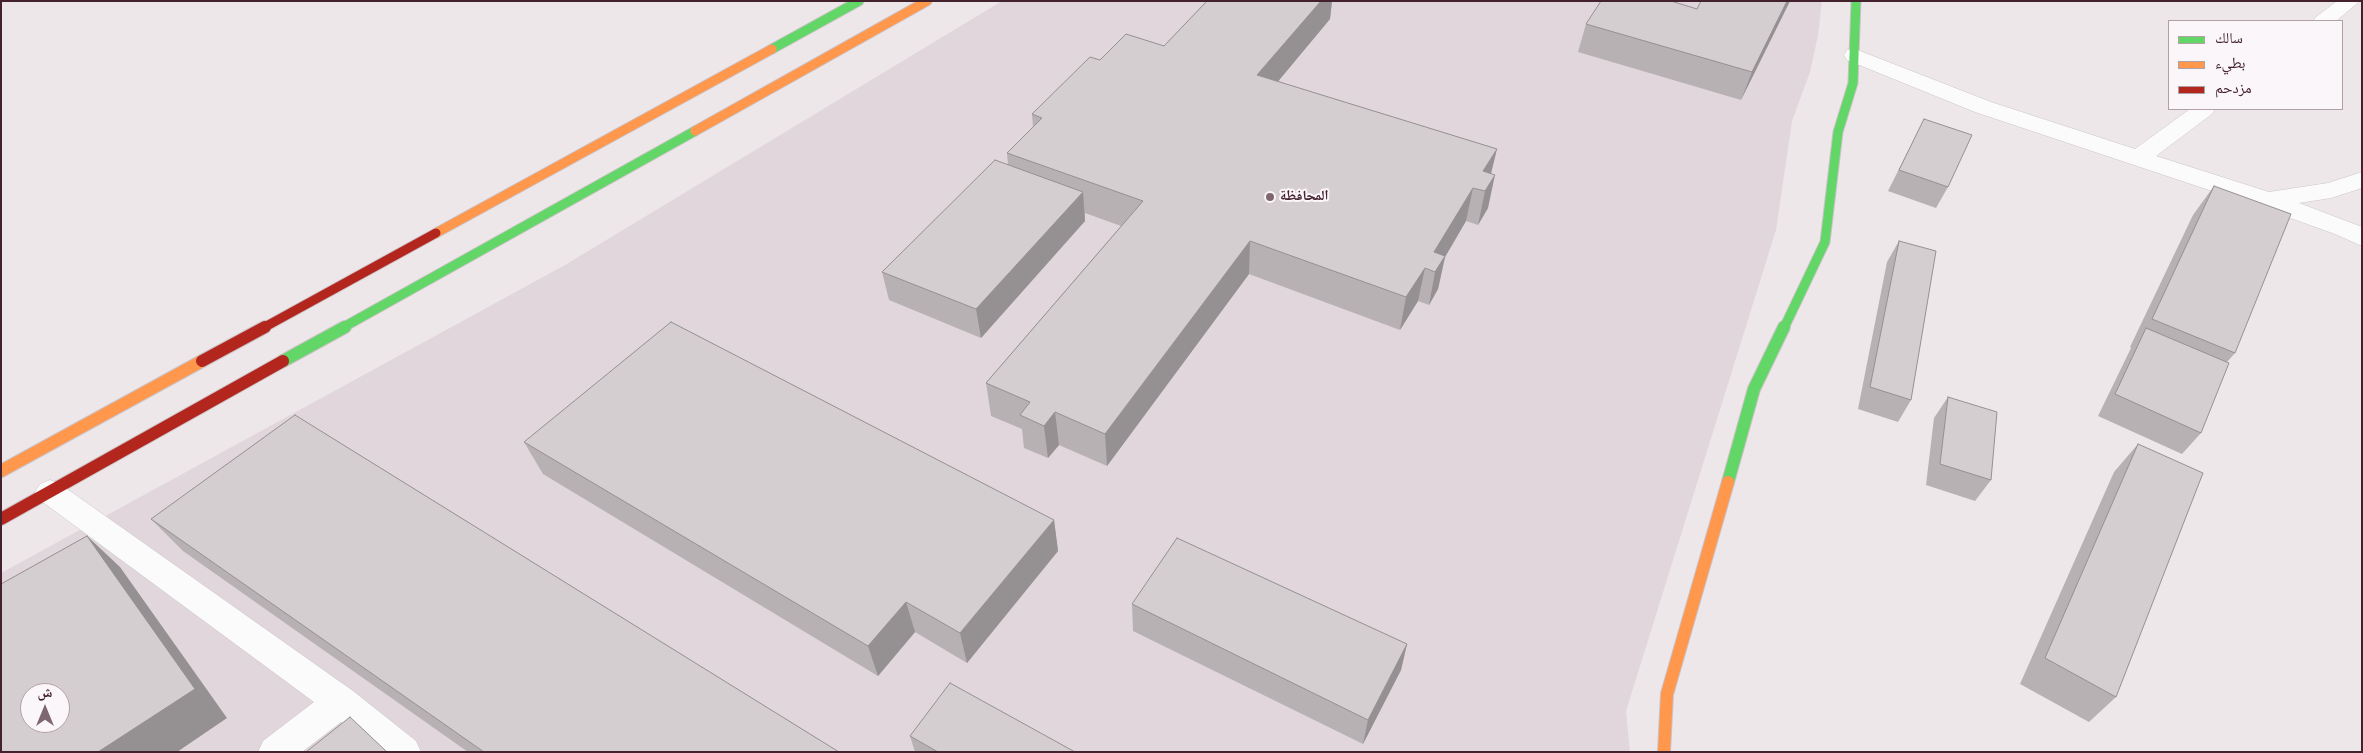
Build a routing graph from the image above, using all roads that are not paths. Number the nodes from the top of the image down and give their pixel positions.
1 (860, 1) edge
2 (927, 1) edge
3 (1856, 1) edge
4 (2350, 1) edge
5 (2324, 20) edge
6 (1855, 55) junction
7 (2203, 110) edge
8 (2139, 157) junction
9 (2362, 180) edge
10 (2266, 200) junction
11 (2362, 238) edge
12 (1, 471) edge
13 (50, 492) junction
14 (1, 519) edge
15 (341, 702) junction
16 (275, 752) edge
17 (404, 752) edge
18 (1664, 752) edge

1 - 12 main road
2 - 13 main road
3 - 6 main road
4 - 5 street
6 - 8 street
6 - 18 main road
7 - 8 street
8 - 10 street
9 - 10 street
10 - 11 street
13 - 14 main road
13 - 15 street
15 - 16 street
15 - 17 street

